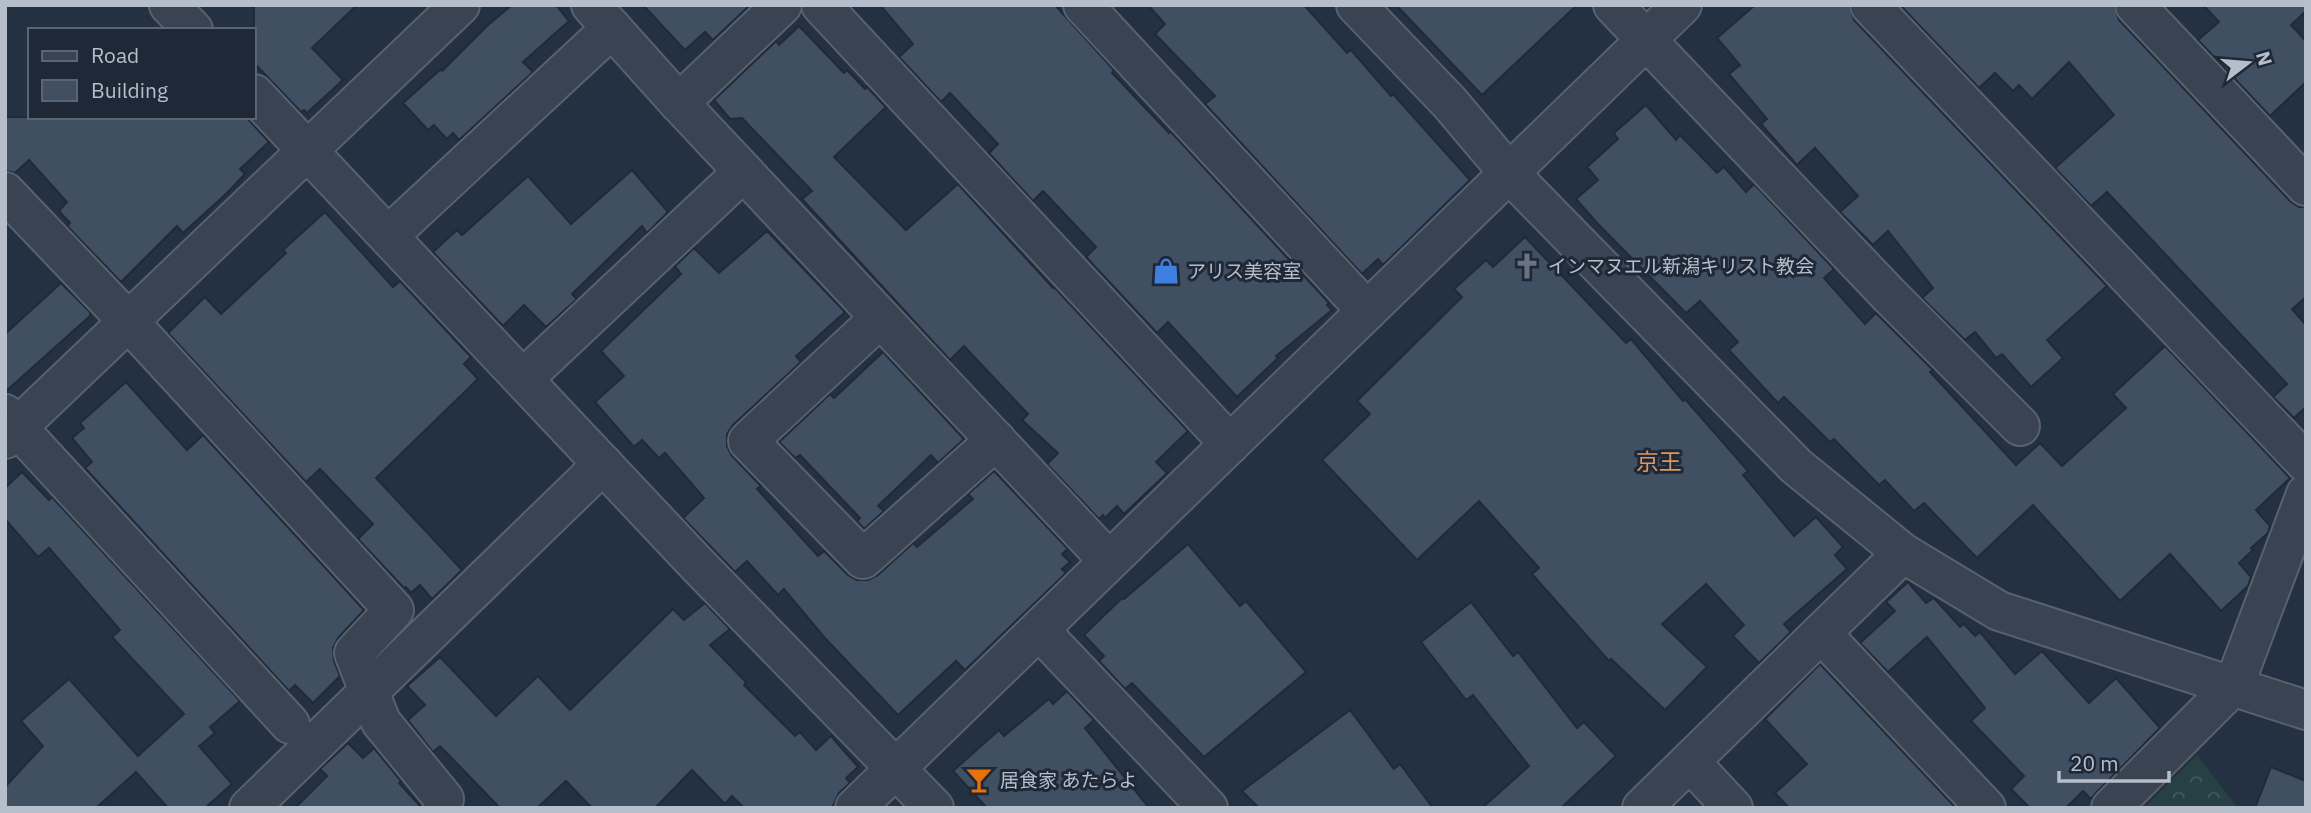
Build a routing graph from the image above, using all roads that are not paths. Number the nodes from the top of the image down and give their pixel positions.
1 (169, 5) edge
2 (460, 5) edge
3 (782, 5) edge
4 (821, 5) edge
5 (1083, 5) edge
6 (1356, 5) edge
7 (1613, 5) edge
8 (1682, 5) edge
9 (1870, 5) edge
10 (2135, 5) edge
11 (601, 17) edge
12 (190, 28) edge
13 (1646, 40) junction
14 (256, 96) edge
15 (679, 103) junction
16 (308, 151) junction
17 (743, 172) junction
18 (1509, 173) junction
19 (2306, 186) edge
20 (5, 192) edge
21 (388, 236) junction
22 (1367, 311) junction
23 (880, 318) junction
24 (128, 321) junction
25 (523, 379) junction
26 (9, 426) edge
27 (2020, 426) dead end
28 (996, 440) junction
29 (1230, 444) junction
30 (2306, 463) edge
31 (603, 464) junction
32 (2306, 494) edge
33 (1903, 553) junction
34 (1108, 560) junction
35 (1039, 630) junction
36 (1821, 634) junction
37 (2232, 687) junction
38 (369, 691) junction
39 (2306, 710) edge
40 (290, 724) dead end
41 (1690, 762) junction
42 (897, 767) junction
43 (444, 799) dead end
44 (249, 808) edge
45 (855, 808) edge
46 (934, 808) edge
47 (1208, 808) edge
48 (1642, 808) edge
49 (1733, 808) edge
50 (1986, 808) edge
51 (2111, 808) edge

1 - 12 street
2 - 16 street
3 - 15 street
4 - 29 street
5 - 22 street
6 - 18 street
7 - 13 street
8 - 13 street
9 - 30 street
10 - 19 street
11 - 15 street
11 - 21 street
13 - 18 street
13 - 27 street
14 - 16 street
15 - 17 street
16 - 21 street
16 - 24 street
17 - 23 street
17 - 25 street
18 - 22 street
18 - 33 street
20 - 24 street
21 - 25 street
22 - 29 street
23 - 28 street
23 - 28 street
24 - 26 street
24 - 38 street
25 - 31 street
26 - 40 street
28 - 34 street
29 - 34 street
31 - 38 street
31 - 42 street
32 - 37 street
33 - 36 street
33 - 37 street
34 - 35 street
35 - 42 street
35 - 47 street
36 - 41 street
36 - 50 street
37 - 39 street
37 - 51 street
38 - 43 street
38 - 44 street
41 - 48 street
41 - 49 street
42 - 45 street
42 - 46 street

